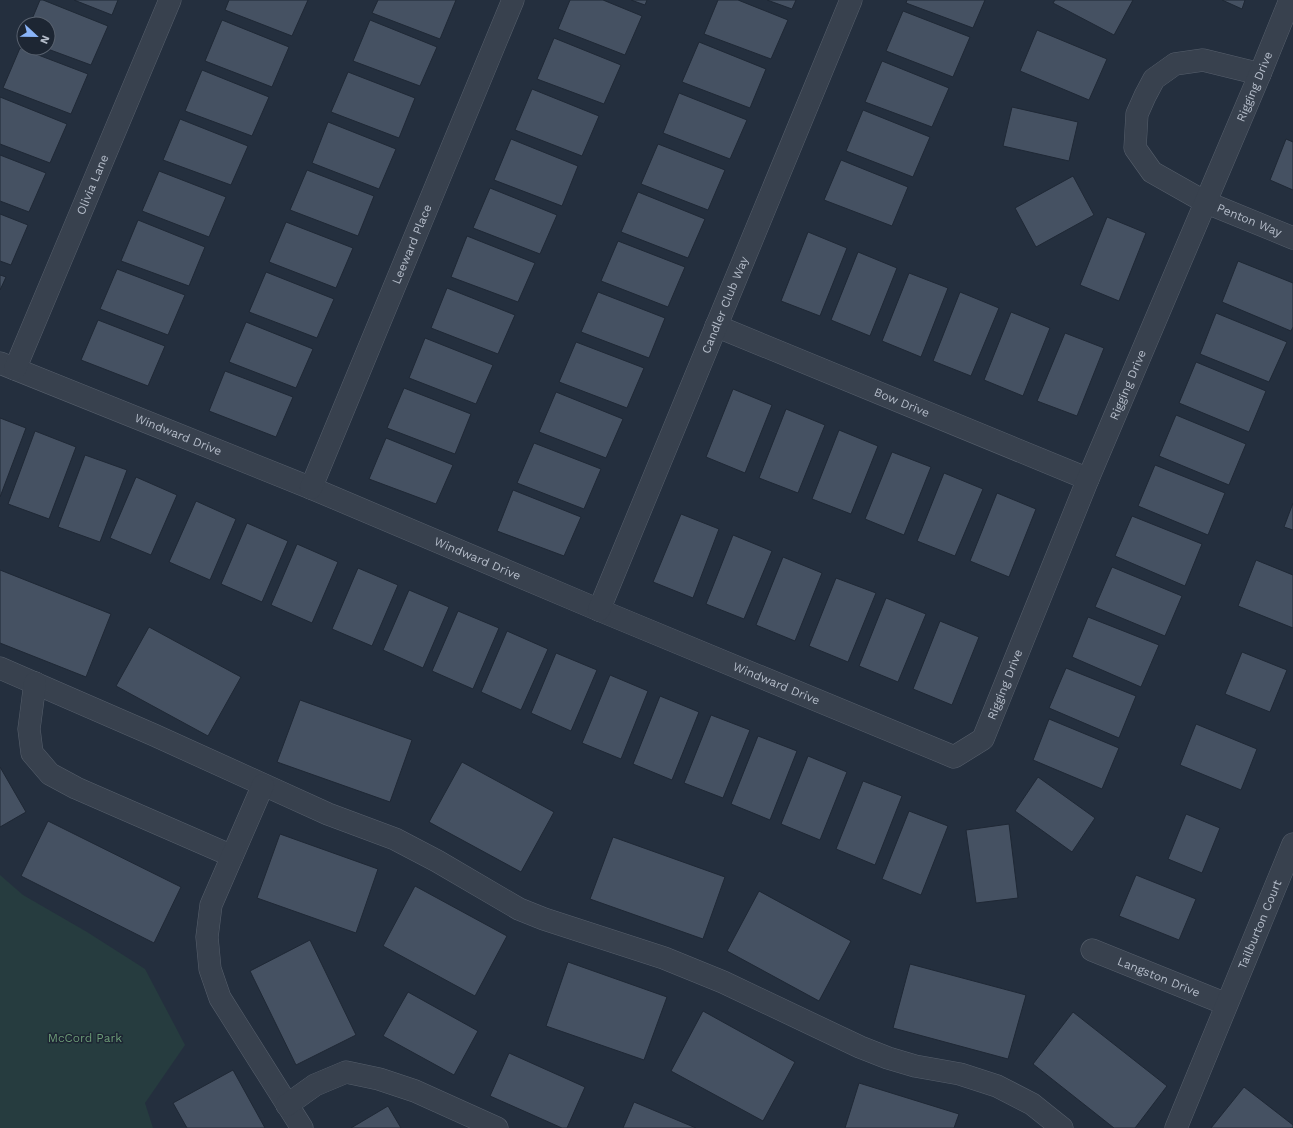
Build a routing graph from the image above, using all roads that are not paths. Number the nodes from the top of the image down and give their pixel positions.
1 (170, 0) edge
2 (513, 0) edge
3 (851, 0) edge
4 (1290, 0) edge
5 (1260, 74) junction
6 (1205, 202) junction
7 (1293, 238) edge
8 (716, 326) junction
9 (7, 366) edge
10 (1088, 479) junction
11 (312, 488) junction
12 (599, 610) junction
13 (0, 668) edge
14 (35, 683) junction
15 (954, 757) joint
16 (263, 785) junction
17 (1293, 844) edge
18 (232, 856) junction
19 (1092, 950) dead end
20 (1226, 1004) junction
21 (287, 1105) junction
22 (302, 1128) edge
23 (497, 1128) edge
24 (1062, 1128) edge
25 (1176, 1128) edge

1 - 9 street, Olivia Lane
2 - 11 street, Leeward Place
3 - 8 street, Candler Club Way
4 - 5 street, Rigging Drive
5 - 6 street, Rigging Drive
5 - 6 street, Penton Way
6 - 7 street, Penton Way
6 - 10 street, Rigging Drive
8 - 10 street, Bow Drive
8 - 12 street, Candler Club Way
9 - 11 street, Windward Drive
10 - 15 street, Rigging Drive
11 - 12 street, Windward Drive
12 - 15 street, Windward Drive
13 - 14 street
14 - 16 street
14 - 18 street
16 - 18 street
16 - 24 street
17 - 20 street, Tailburton Court
18 - 21 street
19 - 20 street, Langston Drive
20 - 25 street, Tailburton Court
21 - 22 street
21 - 23 street

